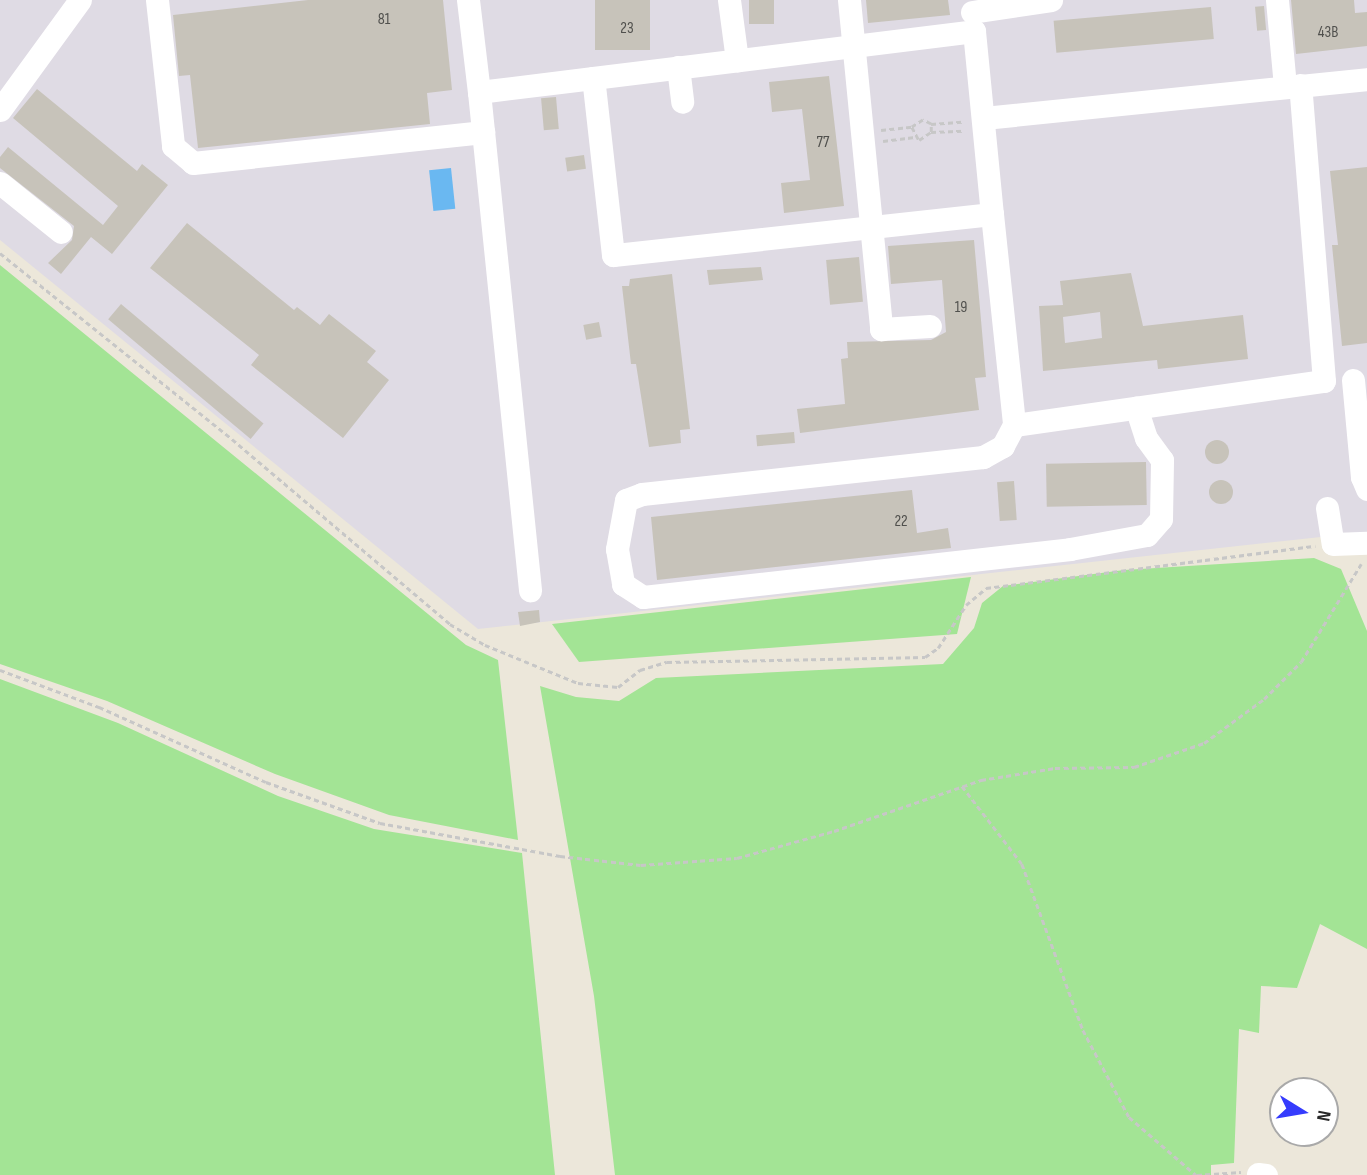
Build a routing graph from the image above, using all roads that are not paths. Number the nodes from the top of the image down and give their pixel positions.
1 (80, 0) edge
2 (158, 0) edge
3 (468, 0) edge
4 (729, 0) edge
5 (849, 0) edge
6 (1051, 0) edge
7 (1277, 0) edge
8 (972, 14) edge
9 (855, 46) junction
10 (737, 60) junction
11 (678, 68) junction
12 (593, 78) junction
13 (1367, 79) edge
14 (1293, 86) junction
15 (479, 92) junction
16 (682, 102) dead end
17 (0, 110) edge
18 (973, 119) junction
19 (483, 132) junction
20 (0, 183) edge
21 (992, 214) junction
22 (874, 226) junction
23 (61, 232) dead end
24 (930, 326) dead end
25 (1360, 379) edge
26 (1324, 382) junction
27 (1136, 408) junction
28 (1014, 425) junction
29 (1367, 489) edge
30 (1327, 508) dead end
31 (1367, 543) edge
32 (530, 590) dead end

1 - 17 street
2 - 19 street
3 - 15 street
4 - 10 street
5 - 9 street
6 - 8 street
7 - 14 street
8 - 9 street
8 - 18 street
9 - 10 street
9 - 22 street
10 - 11 street
11 - 12 street
11 - 16 street
12 - 15 street
12 - 22 street
13 - 14 street
14 - 18 street
14 - 26 street
15 - 19 street
18 - 21 street
19 - 32 street
20 - 23 street
21 - 22 street
21 - 28 street
22 - 24 street
25 - 26 street
25 - 29 street
26 - 27 street
27 - 28 street
27 - 28 street
30 - 31 street

